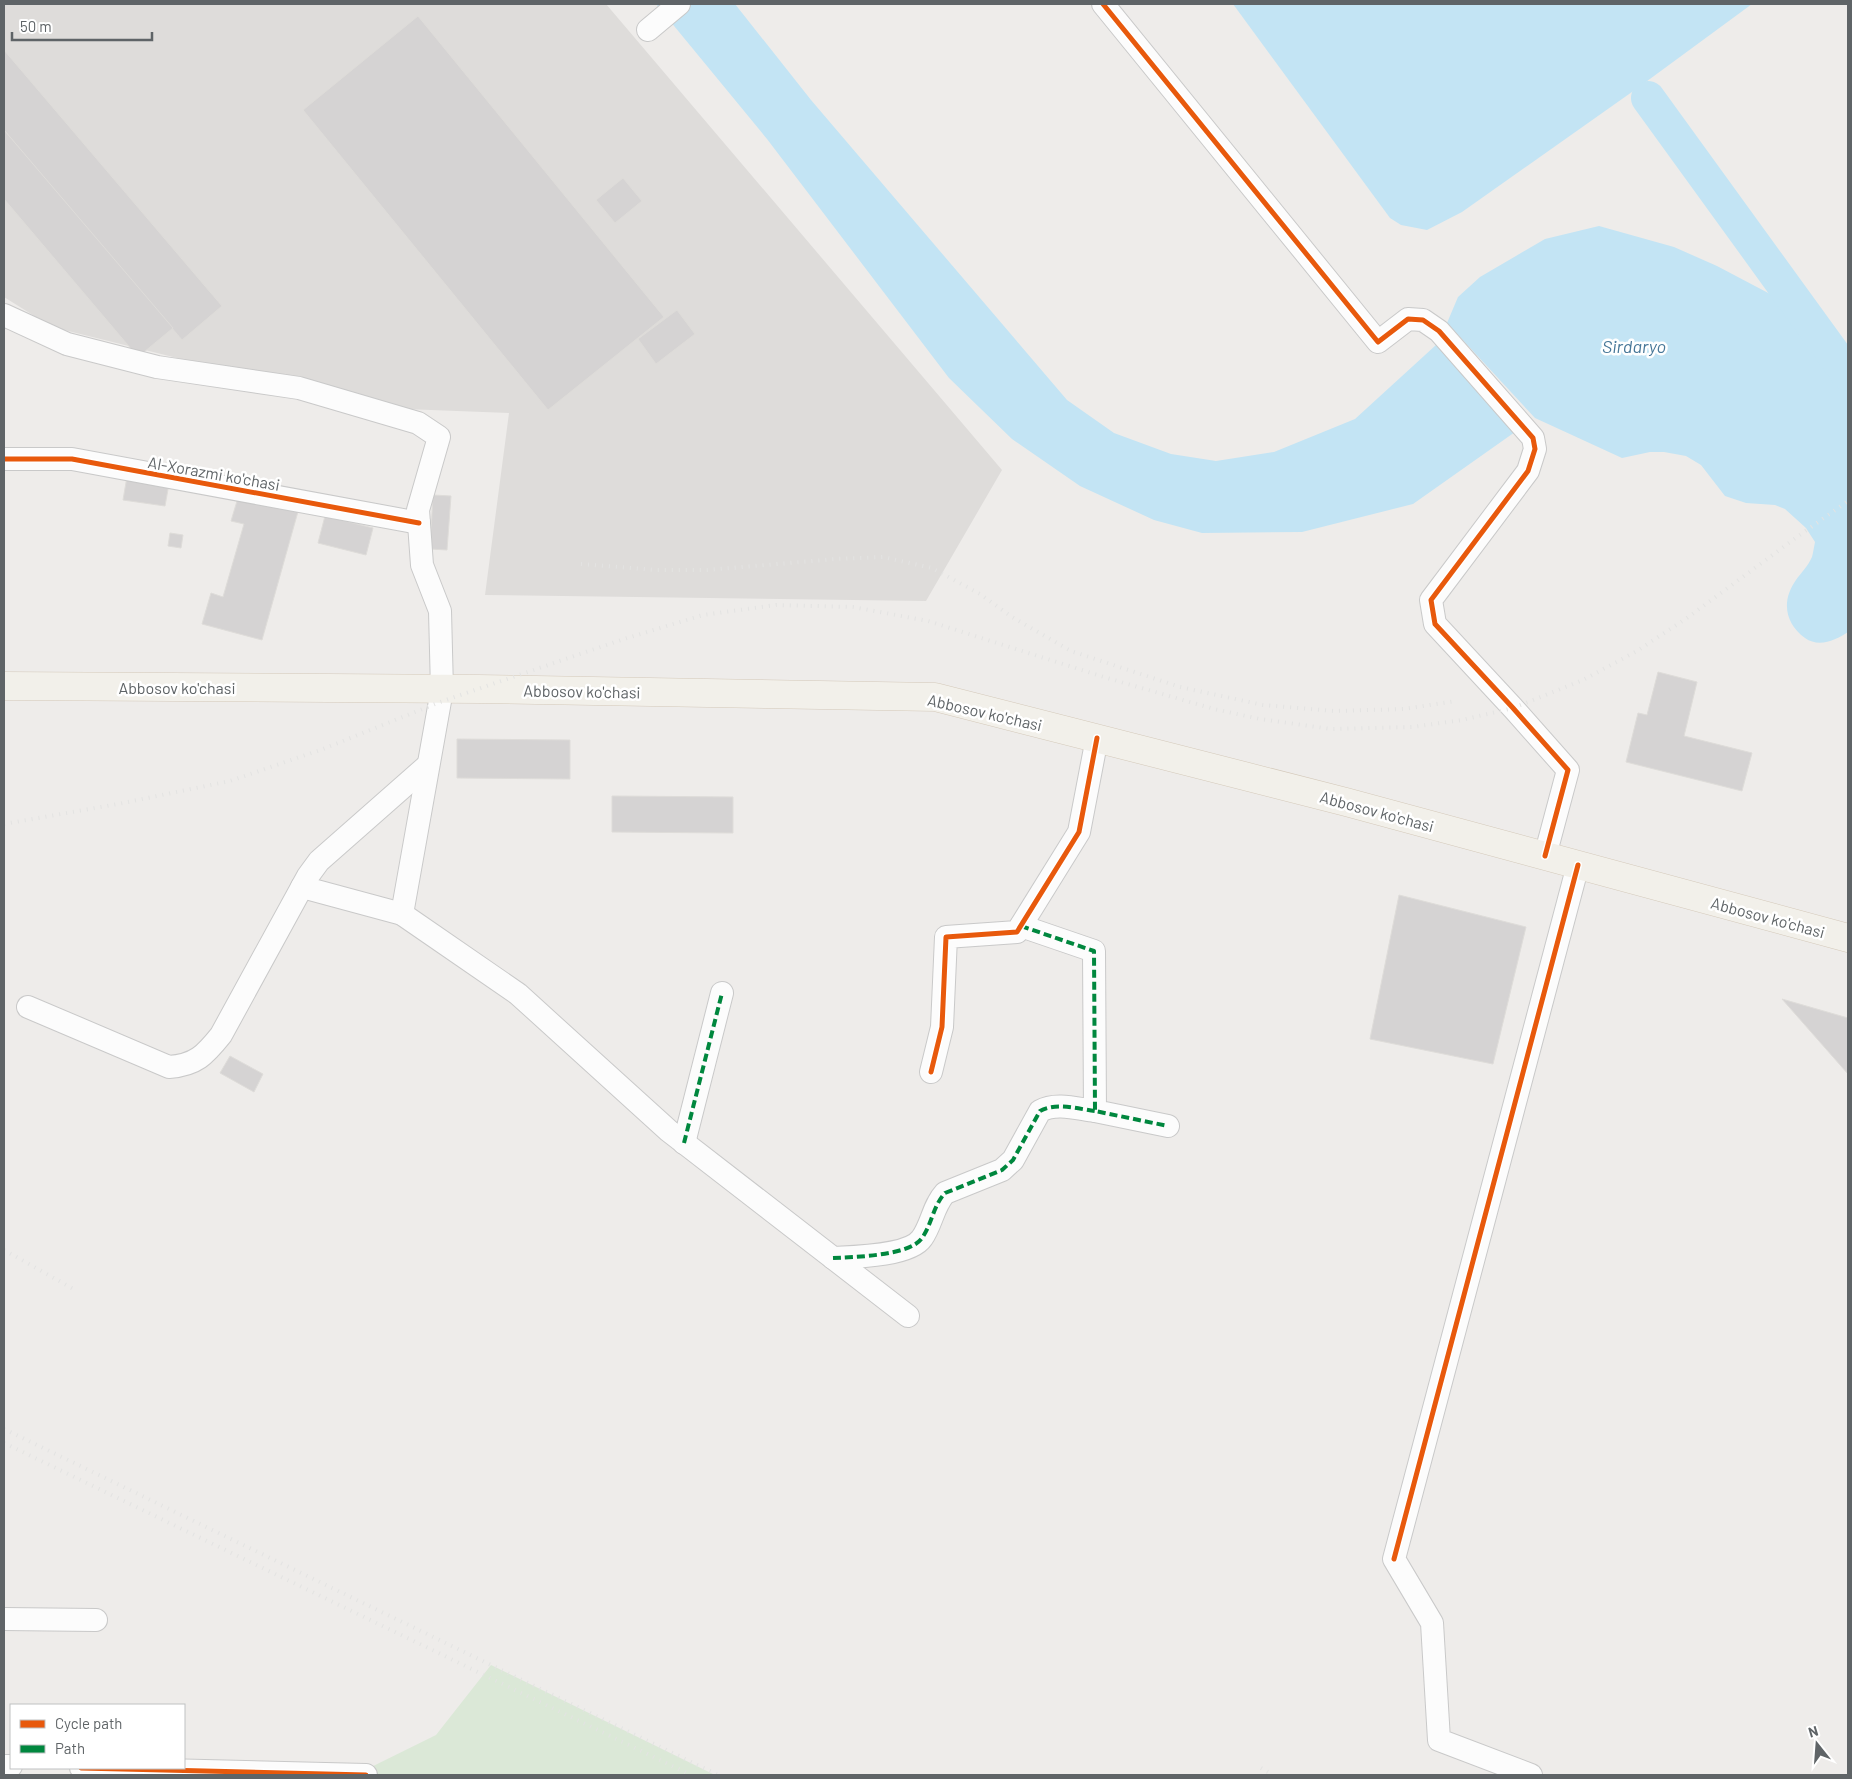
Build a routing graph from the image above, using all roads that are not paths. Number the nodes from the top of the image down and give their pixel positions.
1 (679, 4) edge
2 (1103, 4) edge
3 (648, 30) dead end
4 (4, 315) edge
5 (4, 459) edge
6 (419, 523) junction
7 (4, 686) edge
8 (442, 690) junction
9 (1097, 738) junction
10 (428, 765) junction
11 (1545, 856) junction
12 (1578, 865) junction
13 (302, 887) junction
14 (402, 914) junction
15 (1021, 926) junction
16 (1848, 938) edge
17 (722, 993) dead end
18 (28, 1007) dead end
19 (931, 1072) dead end
20 (1095, 1111) junction
21 (1168, 1126) dead end
22 (684, 1143) junction
23 (833, 1258) junction
24 (908, 1316) dead end
25 (4, 1619) edge
26 (96, 1620) dead end
27 (122, 1769) edge
28 (366, 1775) edge
29 (1531, 1775) edge

1 - 3 street
2 - 11 street
4 - 6 street
5 - 6 street, Al-Xorazmi ko'chasi
6 - 8 street
7 - 8 main road, Abbosov ko'chasi
8 - 9 main road, Abbosov ko'chasi
8 - 10 street
9 - 11 main road, Abbosov ko'chasi
9 - 15 street
10 - 13 street
10 - 14 street
11 - 12 main road, Abbosov ko'chasi
12 - 16 main road, Abbosov ko'chasi
12 - 29 street
13 - 14 street
13 - 18 street
14 - 22 street
15 - 19 street
15 - 20 street
17 - 22 street
20 - 21 street
20 - 23 street
22 - 23 street
23 - 24 street
25 - 26 street
27 - 28 street

